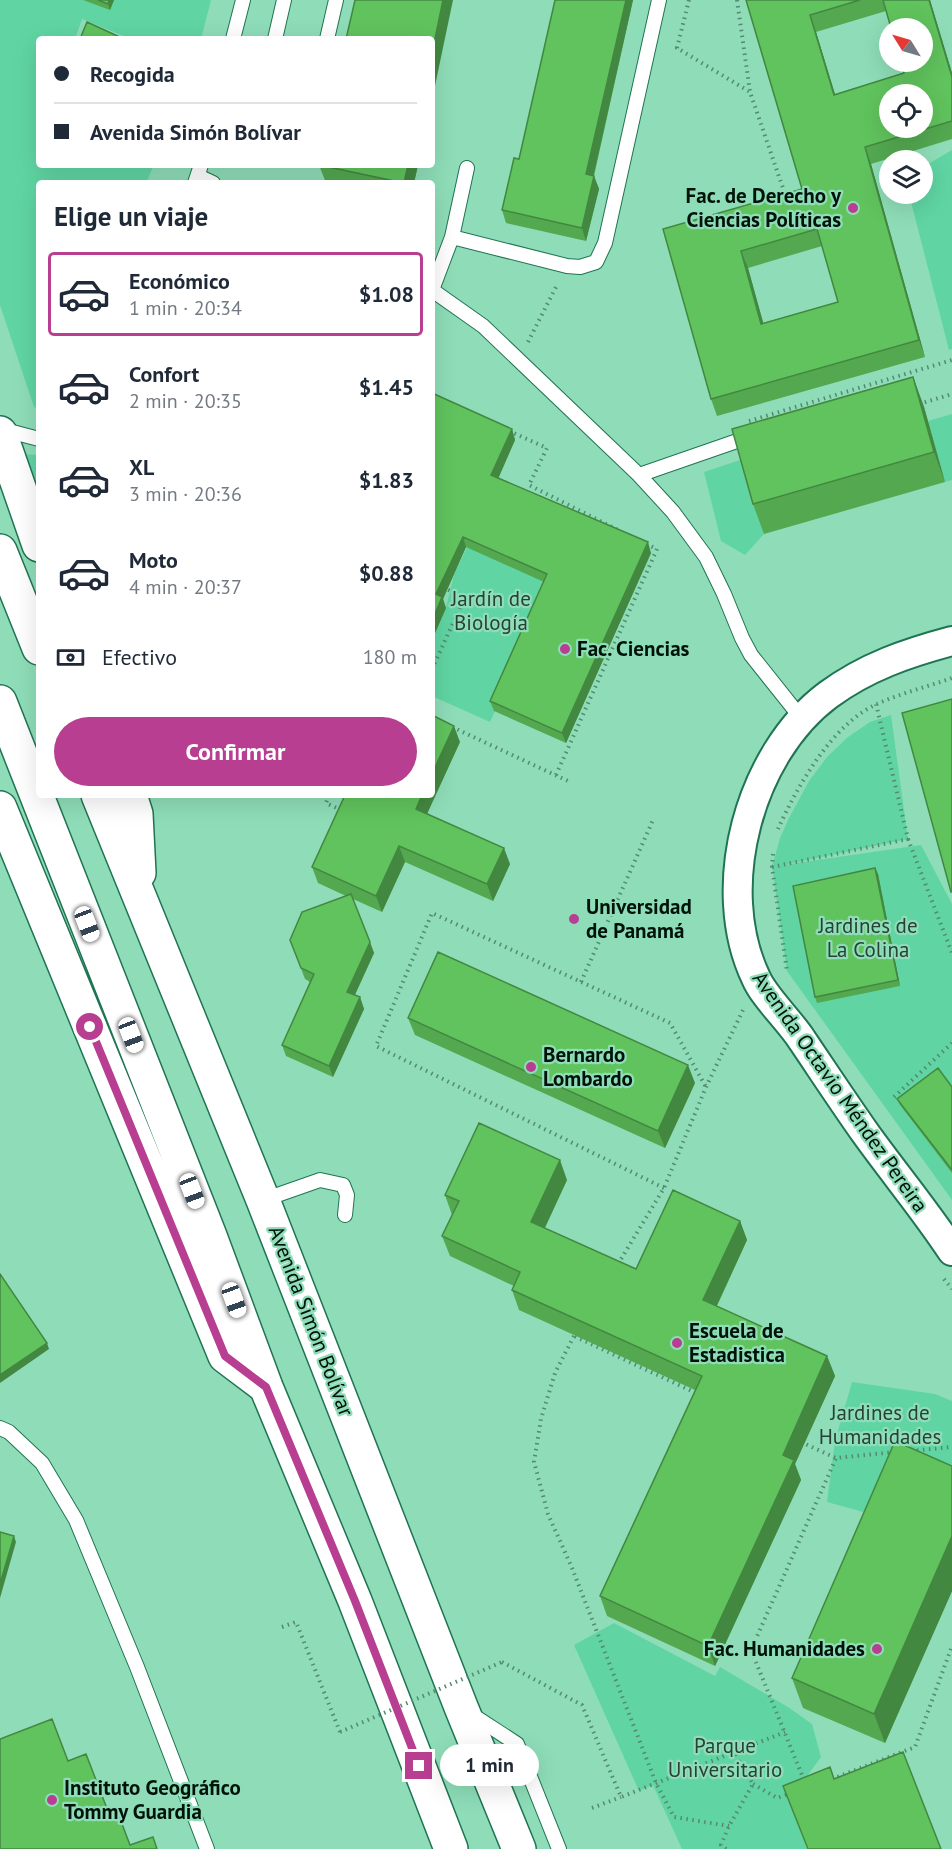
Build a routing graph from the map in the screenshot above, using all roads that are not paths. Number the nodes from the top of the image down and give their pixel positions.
1 (243, 0) edge
2 (284, 0) edge
3 (336, 0) edge
4 (659, 0) edge
5 (234, 36) edge
6 (276, 36) edge
7 (328, 36) edge
8 (467, 168) dead end
9 (452, 237) junction
10 (435, 282) edge
11 (435, 292) edge
12 (0, 429) edge
13 (0, 434) edge
14 (36, 438) edge
15 (740, 440) edge
16 (639, 475) junction
17 (36, 536) edge
18 (0, 551) edge
19 (36, 641) edge
20 (952, 641) edge
21 (0, 702) edge
22 (802, 719) junction
23 (36, 794) edge
24 (38, 798) edge
25 (99, 798) edge
26 (131, 798) edge
27 (0, 808) edge
28 (140, 898) junction
29 (263, 1200) junction
30 (345, 1215) dead end
31 (945, 1261) edge
32 (266, 1387) junction
33 (0, 1428) edge
34 (460, 1707) junction
35 (207, 1849) edge
36 (451, 1849) edge
37 (519, 1849) edge
38 (559, 1849) edge

1 - 5 lane
2 - 6 lane
3 - 7 lane
4 - 9 lane
8 - 9 lane
9 - 10 lane
11 - 16 lane
12 - 14 lane
13 - 17 main road
15 - 16 lane
16 - 22 lane
18 - 19 main road
20 - 22 street, Avenida Octavio Méndez Pereira
21 - 23 main road
22 - 31 street, Avenida Octavio Méndez Pereira
24 - 32 main road
25 - 28 main road, Avenida Simón Bolívar
26 - 28 main road
27 - 32 main road
28 - 29 main road, Avenida Simón Bolívar
29 - 30 lane
29 - 34 main road, Avenida Simón Bolívar
32 - 36 main road
33 - 35 lane
34 - 37 main road, Avenida Simón Bolívar
34 - 38 lane

